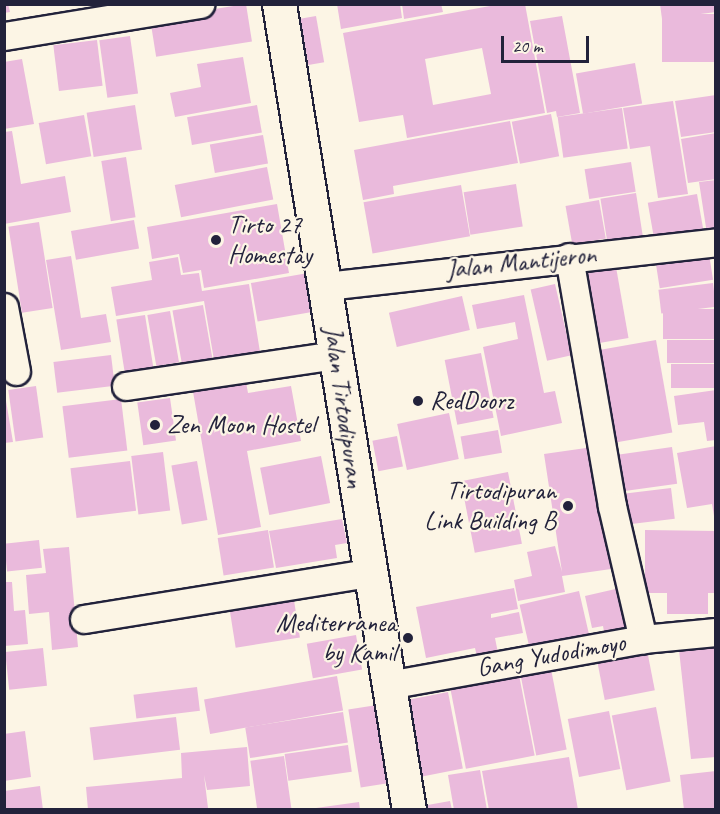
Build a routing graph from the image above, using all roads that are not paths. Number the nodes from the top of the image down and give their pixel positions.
1 (200, 4) edge
2 (279, 4) edge
3 (4, 36) edge
4 (716, 242) edge
5 (569, 257) junction
6 (326, 286) junction
7 (4, 307) edge
8 (337, 355) junction
9 (16, 371) dead end
10 (126, 386) dead end
11 (369, 573) junction
12 (84, 619) dead end
13 (716, 632) edge
14 (643, 639) junction
15 (388, 685) junction
16 (409, 810) edge

1 - 3 street
2 - 6 street, Jalan Tirtodipuran
4 - 5 street, Jalan Mantijeron
5 - 6 street, Jalan Mantijeron
5 - 14 street
6 - 8 street, Jalan Tirtodipuran
7 - 9 street
8 - 10 street
8 - 11 street, Jalan Tirtodipuran
11 - 12 street
11 - 15 street, Jalan Tirtodipuran
13 - 14 street, Gang Yudodimoyo
14 - 15 street, Gang Yudodimoyo
15 - 16 street, Jalan Tirtodipuran

